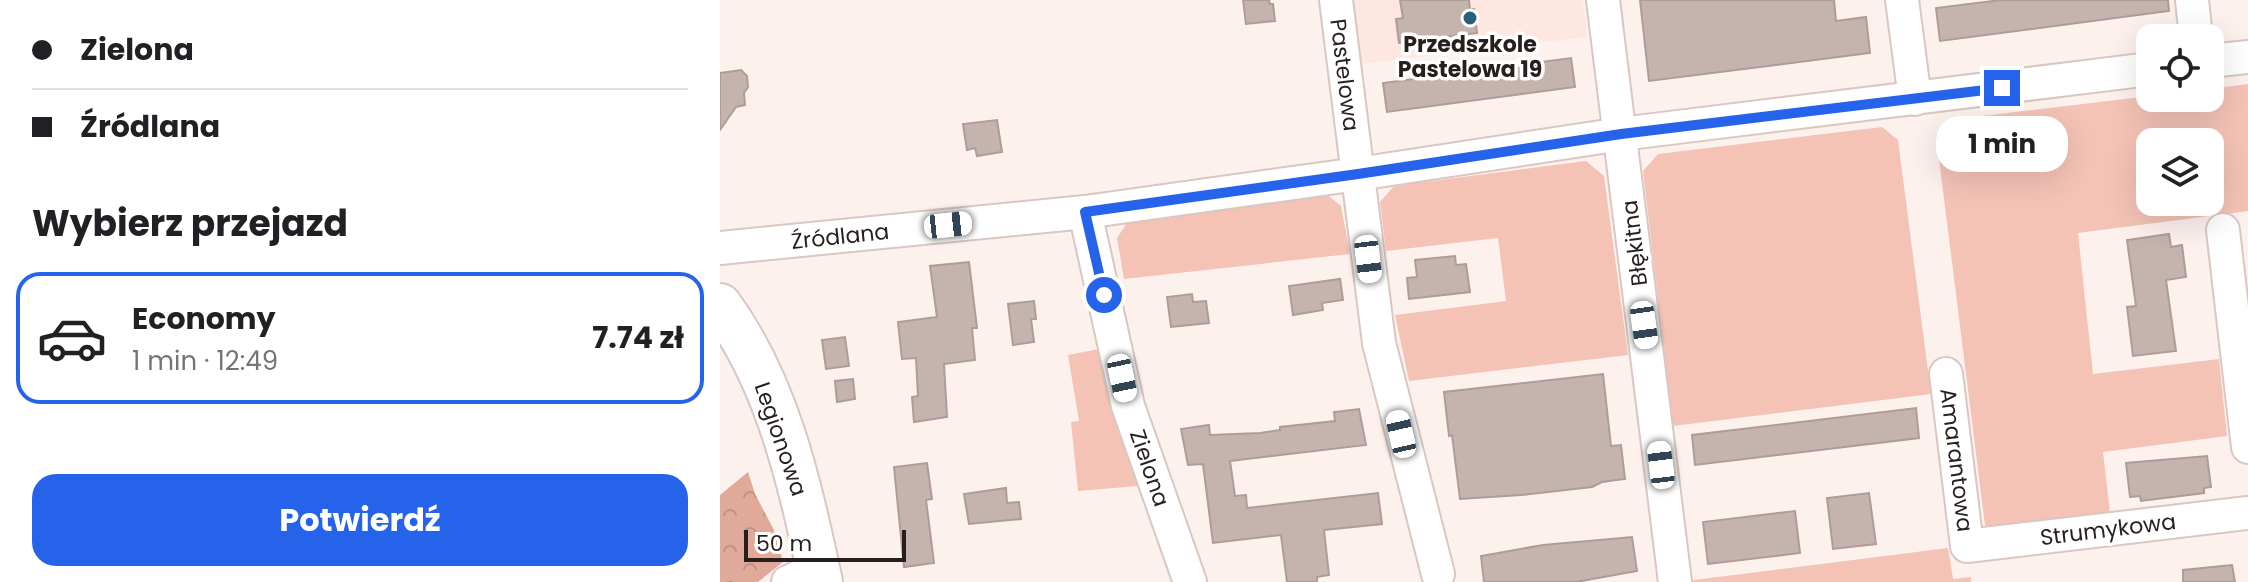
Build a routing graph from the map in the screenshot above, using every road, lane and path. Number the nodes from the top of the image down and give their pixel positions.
1 (1336, 0) edge
2 (1603, 0) edge
3 (1902, 0) edge
4 (2192, 0) edge
5 (2195, 24) edge
6 (2248, 57) edge
7 (2224, 60) edge
8 (2136, 71) edge
9 (1915, 99) junction
10 (1621, 134) junction
11 (1358, 174) junction
12 (1085, 212) junction
13 (2223, 230) dead end
14 (720, 248) edge
15 (720, 305) edge
16 (1946, 374) dead end
17 (2248, 447) edge
18 (2248, 513) edge
19 (1967, 546) joint
20 (1438, 574) dead end
21 (809, 577) edge
22 (1190, 582) edge
23 (1675, 582) edge

1 - 11 street, Pastelowa
2 - 10 street, Błękitna
3 - 9 street
4 - 5 street
6 - 7 street
8 - 9 street, Źródlana
9 - 10 street, Źródlana
10 - 11 street, Źródlana
10 - 23 street, Błękitna
11 - 12 street, Źródlana
11 - 20 street, Pastelowa
12 - 14 street, Źródlana
12 - 22 street, Zielona
13 - 17 street
15 - 21 main road, Legionowa
16 - 19 street, Amarantowa
18 - 19 street, Strumykowa

